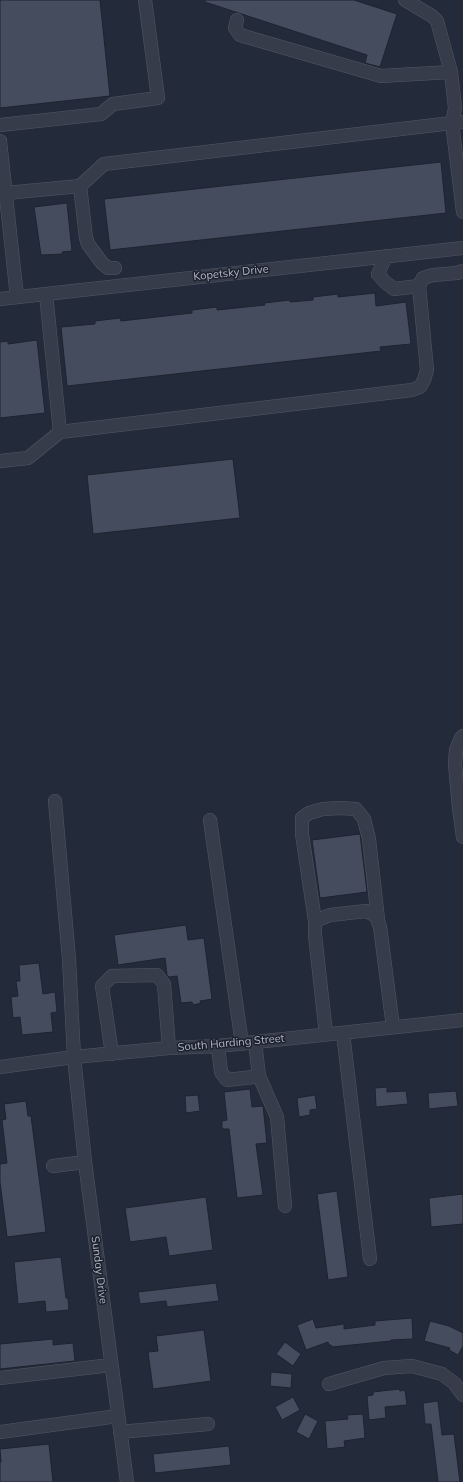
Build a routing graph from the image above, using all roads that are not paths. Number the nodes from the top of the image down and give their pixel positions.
1 (145, 0) edge
2 (405, 0) edge
3 (237, 20) dead end
4 (451, 72) junction
5 (458, 123) edge
6 (0, 125) edge
7 (0, 141) edge
8 (1, 167) edge
9 (80, 186) junction
10 (6, 193) junction
11 (463, 212) edge
12 (463, 248) edge
13 (386, 256) junction
14 (115, 268) dead end
15 (463, 270) edge
16 (419, 286) junction
17 (46, 294) junction
18 (17, 297) junction
19 (0, 299) edge
20 (60, 432) junction
21 (0, 461) edge
22 (463, 736) edge
23 (55, 801) dead end
24 (210, 820) dead end
25 (463, 837) edge
26 (378, 919) junction
27 (315, 921) junction
28 (463, 1020) edge
29 (393, 1027) junction
30 (343, 1033) junction
31 (326, 1034) junction
32 (255, 1042) junction
33 (242, 1044) junction
34 (218, 1046) junction
35 (170, 1048) junction
36 (112, 1054) junction
37 (74, 1057) junction
38 (0, 1067) edge
39 (259, 1076) junction
40 (85, 1162) junction
41 (53, 1166) dead end
42 (285, 1206) dead end
43 (370, 1259) dead end
44 (111, 1365) junction
45 (0, 1378) edge
46 (329, 1384) dead end
47 (463, 1395) edge
48 (118, 1416) junction
49 (208, 1424) dead end
50 (0, 1432) edge
51 (120, 1432) junction
52 (127, 1482) edge

1 - 6 street
2 - 4 street
3 - 4 street
4 - 5 street
5 - 9 street
5 - 11 street
7 - 8 street
8 - 10 street
9 - 10 street
9 - 14 street
10 - 18 street
12 - 13 street, Kopetsky Drive
13 - 16 street
13 - 17 street, Kopetsky Drive
15 - 16 street
16 - 20 street
17 - 18 street, Kopetsky Drive
17 - 20 street
18 - 19 street, Kopetsky Drive
20 - 21 street
22 - 25 street
23 - 37 street, Sunday Drive
24 - 33 street
26 - 27 street
26 - 27 street
26 - 29 street
27 - 31 street
28 - 29 street, South Harding Street
29 - 30 street, South Harding Street
30 - 31 street, South Harding Street
30 - 43 street
31 - 32 street, South Harding Street
32 - 33 street, South Harding Street
32 - 39 street
33 - 34 street, South Harding Street
34 - 35 street, South Harding Street
34 - 39 street
35 - 36 street, South Harding Street
35 - 36 street
36 - 37 street, South Harding Street
37 - 38 street, South Harding Street
37 - 40 street, Sunday Drive
39 - 42 street
40 - 41 street
40 - 44 street, Sunday Drive
44 - 45 street
44 - 48 street, Sunday Drive
46 - 47 street
48 - 50 street
48 - 51 street, Sunday Drive
49 - 51 street
51 - 52 street, Sunday Drive

